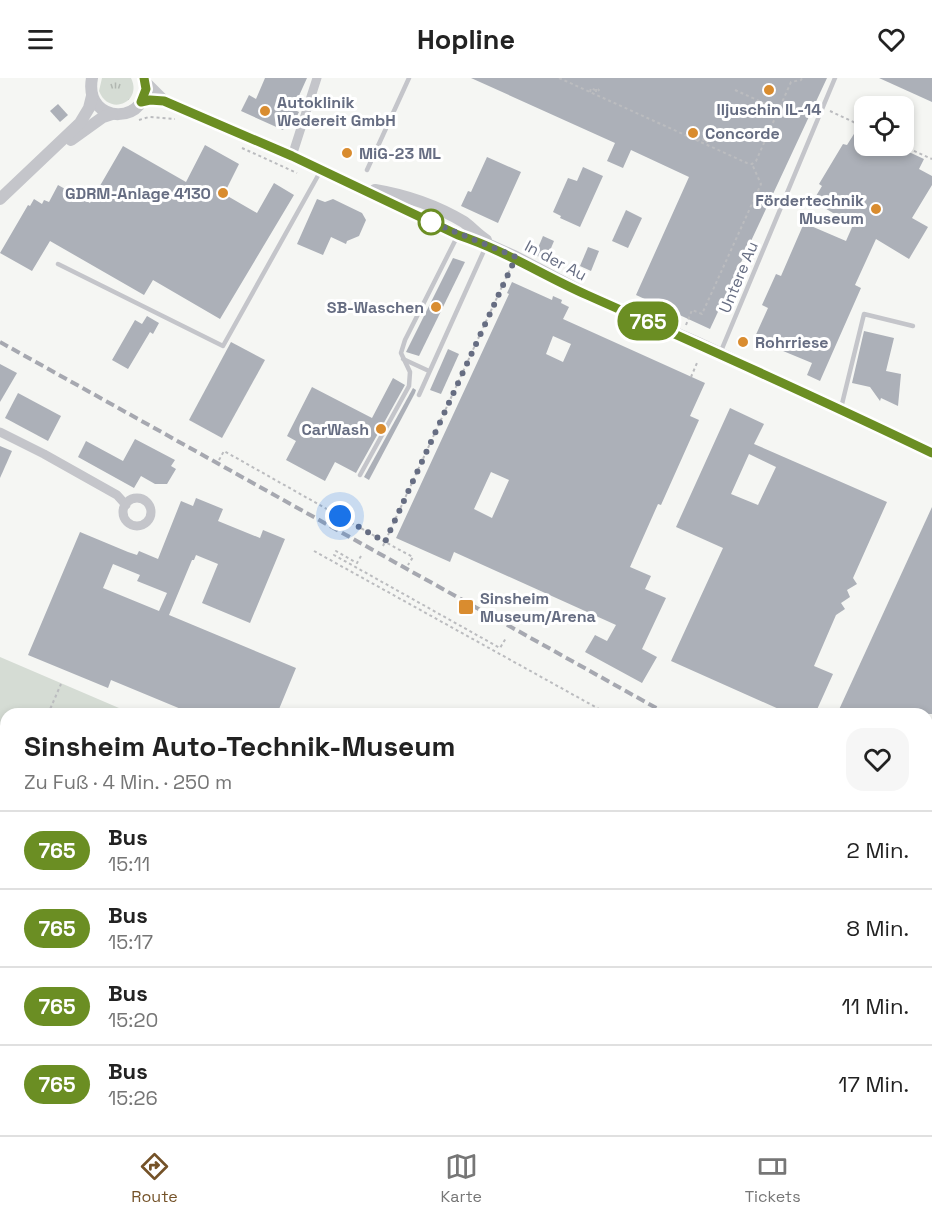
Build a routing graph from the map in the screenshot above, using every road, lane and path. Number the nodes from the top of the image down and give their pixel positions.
1 (317, 78) edge
2 (409, 78) edge
3 (559, 78) edge
4 (802, 78) edge
5 (835, 78) edge
6 (145, 80) edge
7 (90, 85) edge
8 (735, 90) dead end
9 (590, 92) junction
10 (597, 92) dead end
11 (786, 94) junction
12 (781, 95) dead end
13 (164, 101) junction
14 (141, 102) junction
15 (822, 108) junction
16 (779, 110) junction
17 (112, 114) junction
18 (854, 123) edge
19 (698, 141) dead end
20 (707, 142) dead end
21 (914, 151) edge
22 (47, 154) junction
23 (292, 156) junction
24 (932, 159) edge
25 (752, 164) junction
26 (322, 170) junction
27 (367, 170) dead end
28 (362, 188) junction
29 (0, 199) edge
30 (458, 235) junction
31 (490, 246) junction
32 (516, 257) junction
33 (58, 264) dead end
34 (913, 326) dead end
35 (685, 327) dead end
36 (720, 353) junction
37 (403, 359) junction
38 (697, 363) dead end
39 (429, 371) junction
40 (691, 377) dead end
41 (418, 395) dead end
42 (841, 410) junction
43 (0, 432) edge
44 (932, 453) edge
45 (219, 460) dead end
46 (360, 475) dead end
47 (126, 505) dead end
48 (384, 544) junction
49 (314, 551) dead end
50 (361, 556) dead end
51 (408, 565) dead end
52 (370, 574) junction
53 (368, 580) junction
54 (506, 638) dead end
55 (61, 684) dead end
56 (51, 708) edge
57 (597, 708) edge

1 - 23 street
2 - 27 lane
3 - 9 path
4 - 11 path
5 - 15 lane, Untere Au
6 - 13 street, In der Au
6 - 14 street
7 - 17 street
7 - 22 street
8 - 16 path
9 - 10 path, bridge
9 - 25 path, bridge
11 - 12 path
11 - 16 path
13 - 14 street, In der Au
13 - 23 street, In der Au
14 - 17 street
15 - 18 path
15 - 36 lane, Untere Au
16 - 25 path
17 - 22 street
19 - 20 path, bridge
21 - 24 path
22 - 29 street
23 - 26 street, In der Au
25 - 35 path
26 - 28 street, In der Au
26 - 33 lane
28 - 30 street, In der Au
28 - 31 street
30 - 31 street, In der Au
30 - 37 lane
31 - 32 street, In der Au
31 - 39 lane
32 - 36 street, In der Au
32 - 48 path
34 - 42 lane
36 - 42 street, In der Au
37 - 39 lane
37 - 46 lane
38 - 40 path
39 - 41 lane
42 - 44 street, In der Au
43 - 47 street
45 - 48 path
48 - 51 path
49 - 53 path
50 - 52 path
52 - 53 path
52 - 54 path
53 - 57 path
55 - 56 path

